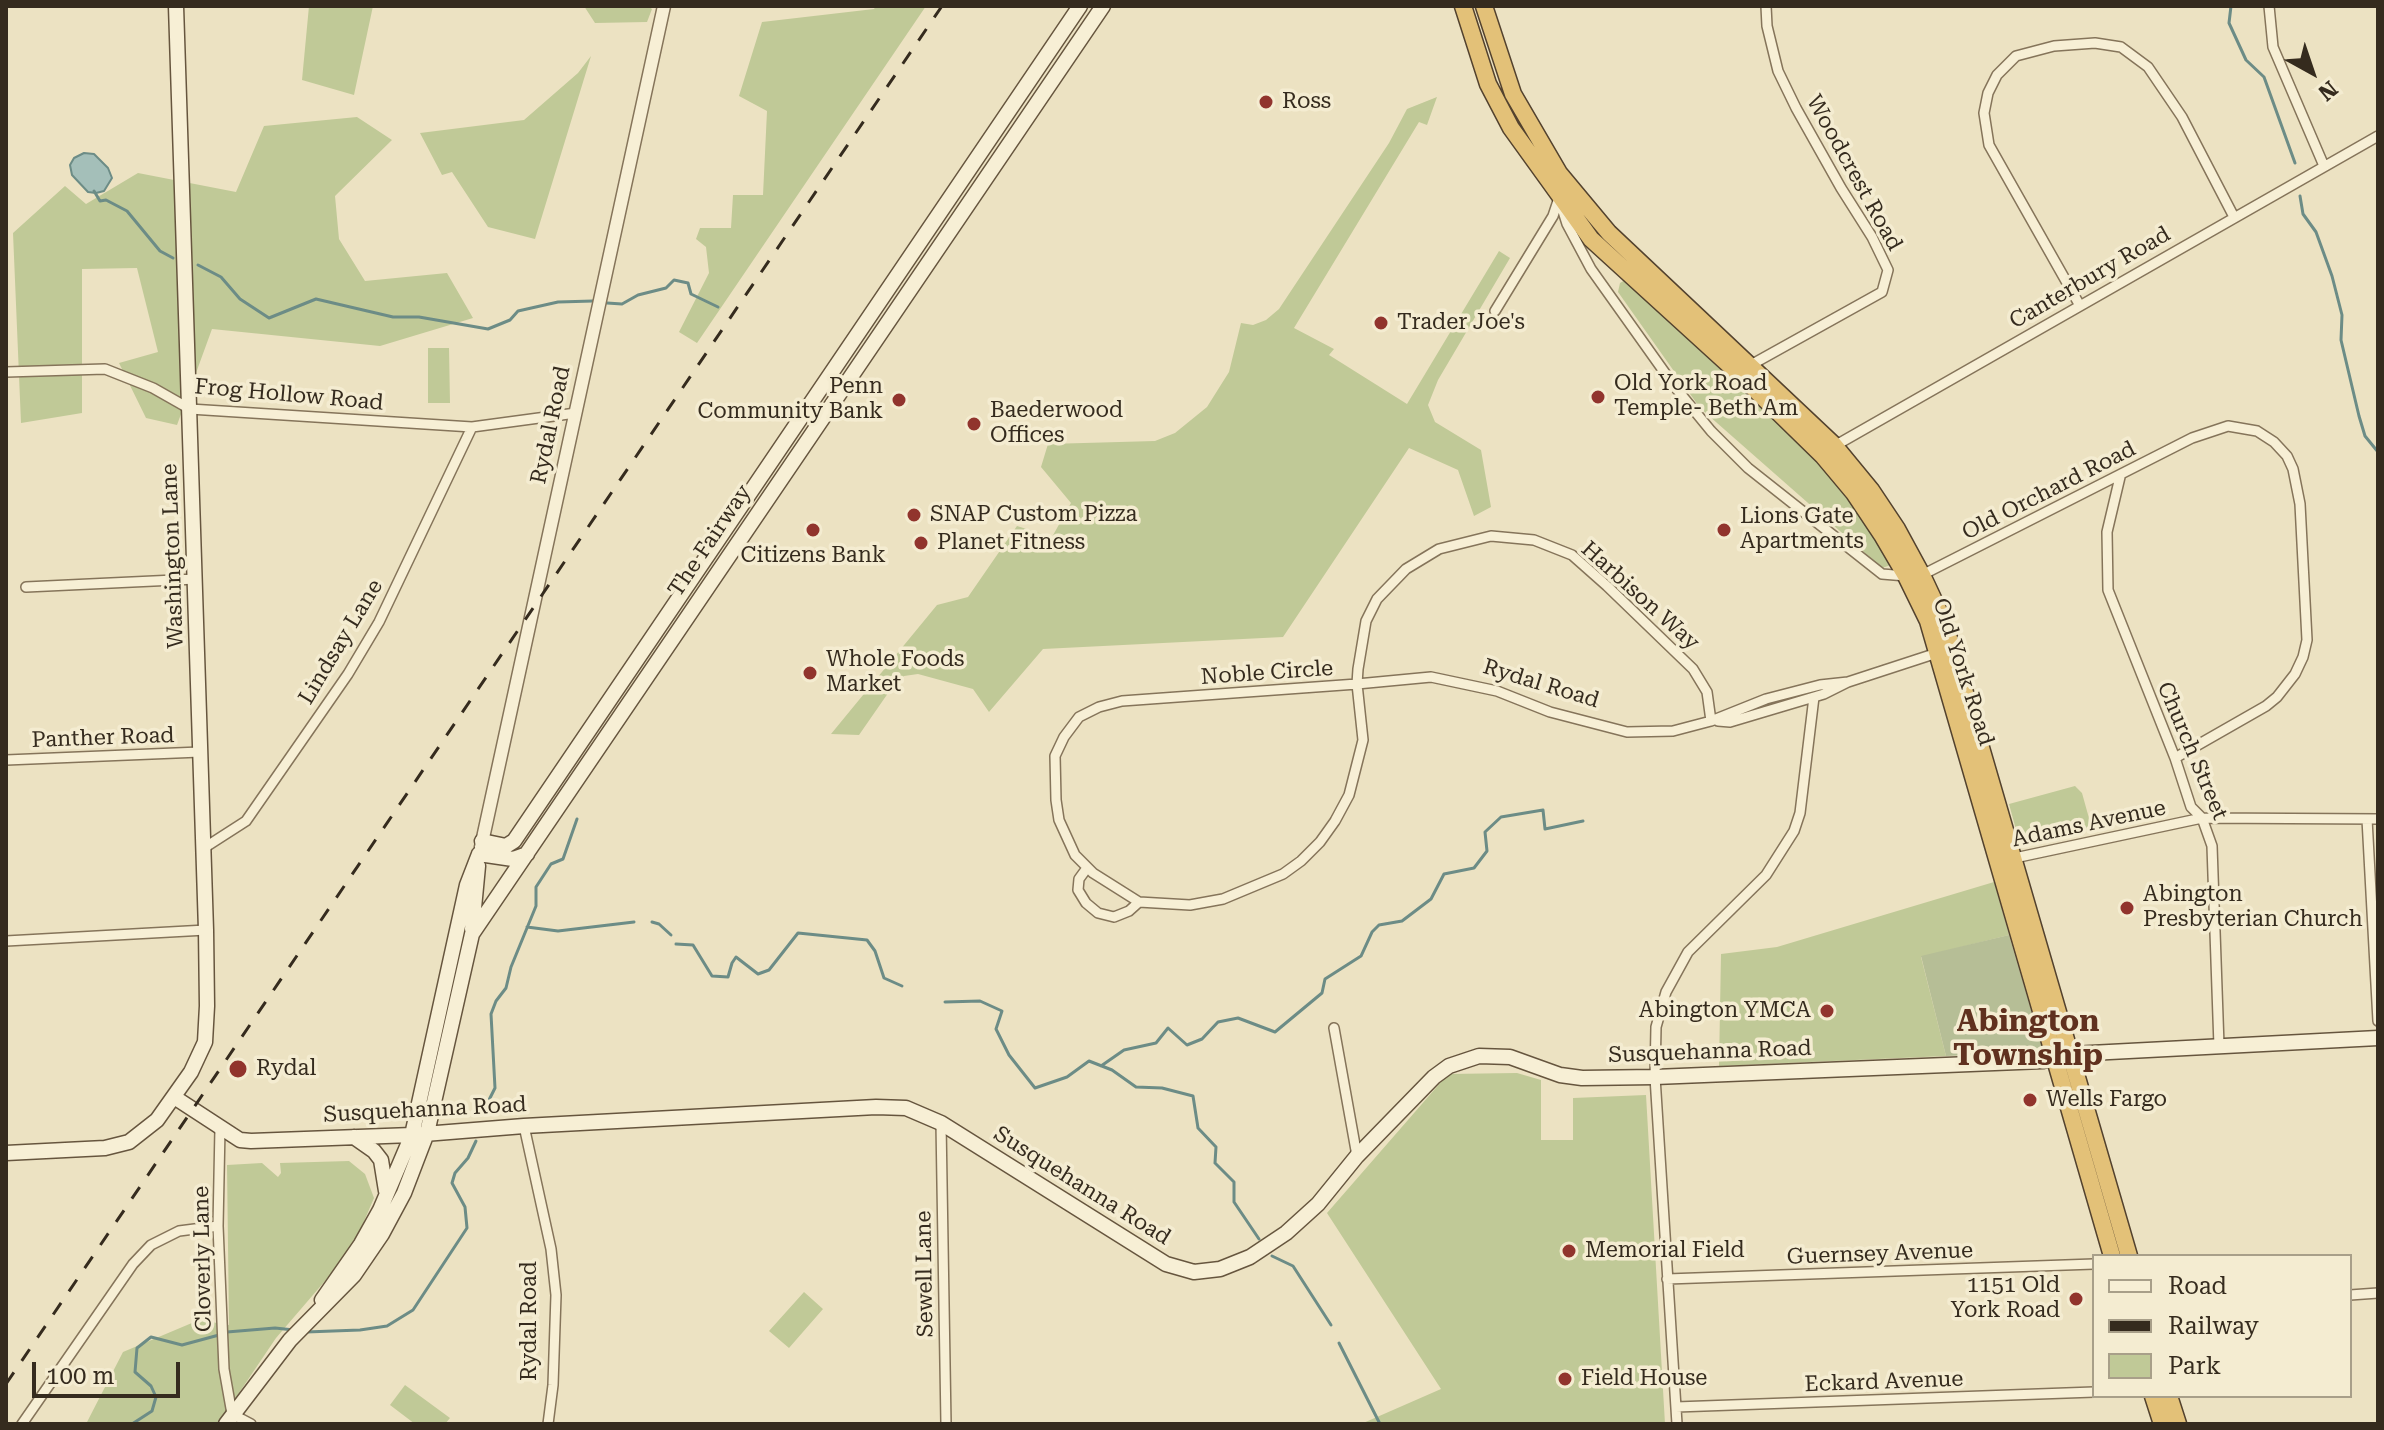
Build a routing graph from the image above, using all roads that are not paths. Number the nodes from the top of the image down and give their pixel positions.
1 (176, 6) edge
2 (664, 6) edge
3 (1103, 6) edge
4 (1463, 6) edge
5 (1484, 6) edge
6 (1766, 6) edge
7 (2269, 6) edge
8 (1076, 12) edge
9 (1087, 28) junction
10 (2378, 136) edge
11 (2324, 166) junction
12 (1559, 198) junction
13 (2234, 217) junction
14 (2079, 304) junction
15 (1495, 311) dead end
16 (1744, 369) junction
17 (6, 372) edge
18 (190, 409) junction
19 (576, 413) junction
20 (472, 427) junction
21 (1829, 450) junction
22 (2120, 477) junction
23 (1914, 576) junction
24 (196, 579) junction
25 (26, 587) dead end
26 (1945, 650) junction
27 (1848, 682) junction
28 (1357, 684) junction
29 (1781, 695) junction
30 (1814, 697) junction
31 (1783, 706) junction
32 (1711, 721) junction
33 (576, 749) junction
34 (200, 752) junction
35 (2175, 758) junction
36 (590, 759) junction
37 (6, 760) edge
38 (2202, 818) junction
39 (2373, 819) edge
40 (480, 847) junction
41 (204, 848) junction
42 (527, 854) junction
43 (2007, 860) junction
44 (1087, 868) junction
45 (1139, 902) junction
46 (206, 930) junction
47 (472, 934) junction
48 (6, 941) edge
49 (2378, 1021) edge
50 (1334, 1028) dead end
51 (2378, 1038) edge
52 (2219, 1046) junction
53 (2064, 1056) junction
54 (1655, 1077) junction
55 (174, 1097) junction
56 (941, 1123) junction
57 (524, 1126) junction
58 (220, 1128) junction
59 (419, 1134) junction
60 (354, 1137) junction
61 (6, 1153) edge
62 (1357, 1156) junction
63 (386, 1195) junction
64 (218, 1226) junction
65 (2112, 1254) edge
66 (2128, 1254) edge
67 (2092, 1264) edge
68 (1667, 1279) junction
69 (2378, 1293) edge
70 (2352, 1295) edge
71 (306, 1323) junction
72 (2092, 1392) edge
73 (2154, 1398) edge
74 (2170, 1398) edge
75 (1676, 1407) junction
76 (229, 1419) edge
77 (22, 1424) edge
78 (251, 1424) edge
79 (548, 1424) edge
80 (946, 1424) edge
81 (1677, 1424) edge
82 (2162, 1424) edge
83 (2178, 1424) edge

1 - 18 main road, Washington Lane
2 - 19 street, Rydal Road
3 - 9 main road, The Fairway
4 - 12 highway, Old York Road
5 - 16 highway, Old York Road
6 - 16 street, Woodcrest Road
7 - 11 street
8 - 9 main road
8 - 33 main road, The Fairway
9 - 36 main road, The Fairway
10 - 11 street, Canterbury Road
11 - 13 street, Canterbury Road
12 - 15 street
12 - 16 highway, Old York Road
12 - 23 street
13 - 14 street, Canterbury Road
13 - 14 street
14 - 21 street, Canterbury Road
16 - 21 highway, Old York Road
17 - 18 street, Frog Hollow Road
18 - 20 street, Frog Hollow Road
18 - 24 main road, Washington Lane
19 - 20 street, Frog Hollow Road
19 - 40 street, Rydal Road
20 - 41 street, Lindsay Lane
21 - 23 highway, Old York Road
22 - 23 street, Old Orchard Road
22 - 35 street, Church Street
22 - 35 street, Old Orchard Road
23 - 26 highway, Old York Road
24 - 25 street
24 - 34 main road, Washington Lane
26 - 27 street, Rydal Road
26 - 43 highway, Old York Road
27 - 29 street, Rydal Road
27 - 30 street, Rydal Road
28 - 32 street, Rydal Road
28 - 32 street, Harbison Way
28 - 44 street, Noble Circle
28 - 45 street, Noble Circle
29 - 31 street
29 - 32 street, Rydal Road
30 - 31 street, Rydal Road
30 - 54 street
31 - 32 street, Rydal Road
33 - 36 main road
33 - 40 main road, The Fairway
34 - 37 street, Panther Road
34 - 41 main road, Washington Lane
35 - 38 street, Church Street
36 - 42 main road, The Fairway
38 - 39 street, Adams Avenue
38 - 43 street, Adams Avenue
38 - 52 street, Church Street
39 - 49 street
40 - 42 main road
40 - 47 main road, Rydal Road
40 - 59 main road, Rydal Road
41 - 46 main road, Washington Lane
42 - 47 main road, The Fairway
43 - 53 highway, Old York Road
44 - 45 street, Noble Circle
44 - 45 street, Noble Circle
46 - 48 street
46 - 55 main road, Washington Lane
47 - 59 main road, The Fairway
50 - 62 street
51 - 52 main road, Susquehanna Road
52 - 53 main road, Susquehanna Road
53 - 54 main road, Susquehanna Road
53 - 65 highway, Old York Road
53 - 66 highway, Old York Road
54 - 62 main road, Susquehanna Road
54 - 68 street
55 - 58 main road, Susquehanna Road
55 - 61 main road
56 - 57 main road, Susquehanna Road
56 - 62 main road, Susquehanna Road
56 - 80 street, Sewell Lane
57 - 59 main road, Susquehanna Road
57 - 79 street, Rydal Road
58 - 60 main road, Susquehanna Road
58 - 64 street, Cloverly Lane
59 - 60 main road, Susquehanna Road
59 - 63 main road
59 - 71 main road
60 - 63 main road
63 - 71 main road
64 - 76 street, Cloverly Lane
64 - 77 street
67 - 68 street, Guernsey Avenue
68 - 75 street
69 - 70 street
71 - 76 main road
72 - 75 street, Eckard Avenue
73 - 82 highway
74 - 83 highway
75 - 81 street
76 - 78 street

